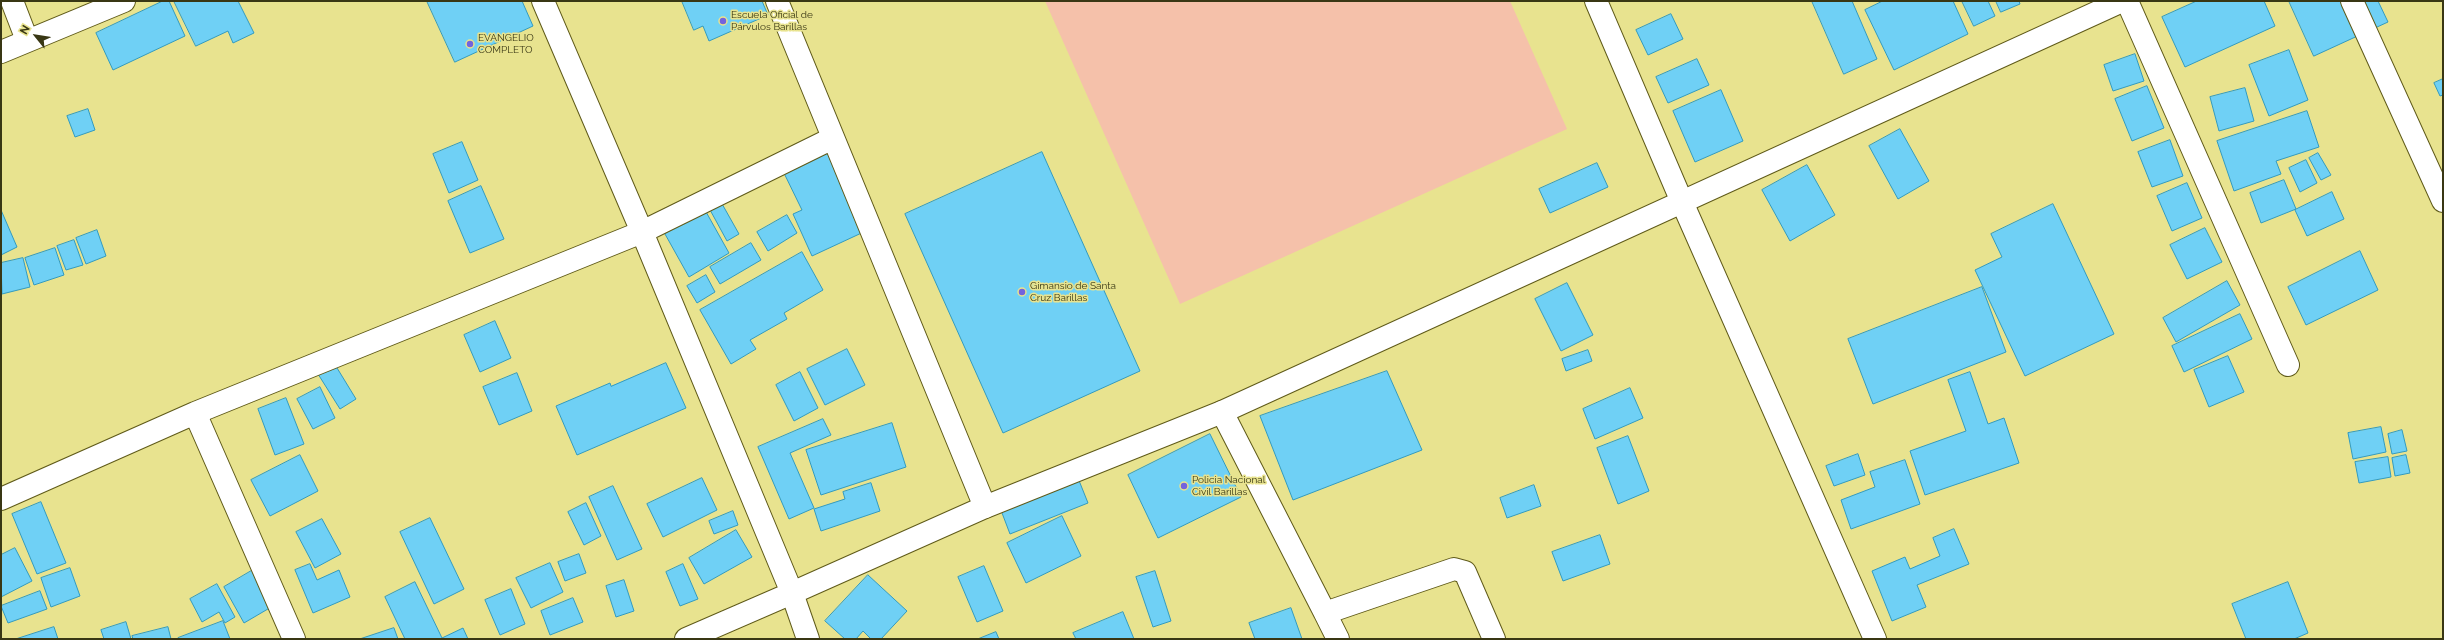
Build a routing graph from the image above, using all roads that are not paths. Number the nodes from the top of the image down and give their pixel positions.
1 (12, 1) edge
2 (124, 1) edge
3 (543, 1) edge
4 (777, 1) edge
5 (1596, 1) edge
6 (2122, 1) edge
7 (2127, 1) edge
8 (2352, 1) edge
9 (27, 40) junction
10 (1, 52) edge
11 (833, 138) junction
12 (2443, 201) edge
13 (1682, 202) junction
14 (642, 232) junction
15 (2288, 365) dead end
16 (1222, 412) junction
17 (195, 413) junction
18 (1, 499) edge
19 (985, 507) junction
20 (792, 593) junction
21 (1325, 613) junction
22 (294, 639) edge
23 (686, 639) edge
24 (808, 639) edge
25 (1338, 639) edge
26 (1494, 639) edge
27 (1875, 639) edge

1 - 9 street
2 - 9 street
3 - 14 street
4 - 11 street
5 - 13 street
6 - 13 street
7 - 15 street
8 - 12 street
9 - 10 street
11 - 14 street
11 - 19 street
13 - 16 street
13 - 27 street
14 - 17 street
14 - 20 street
16 - 19 street
16 - 21 street
17 - 18 street
17 - 22 street
19 - 20 street
20 - 23 street
20 - 24 street
21 - 25 street
21 - 26 street

